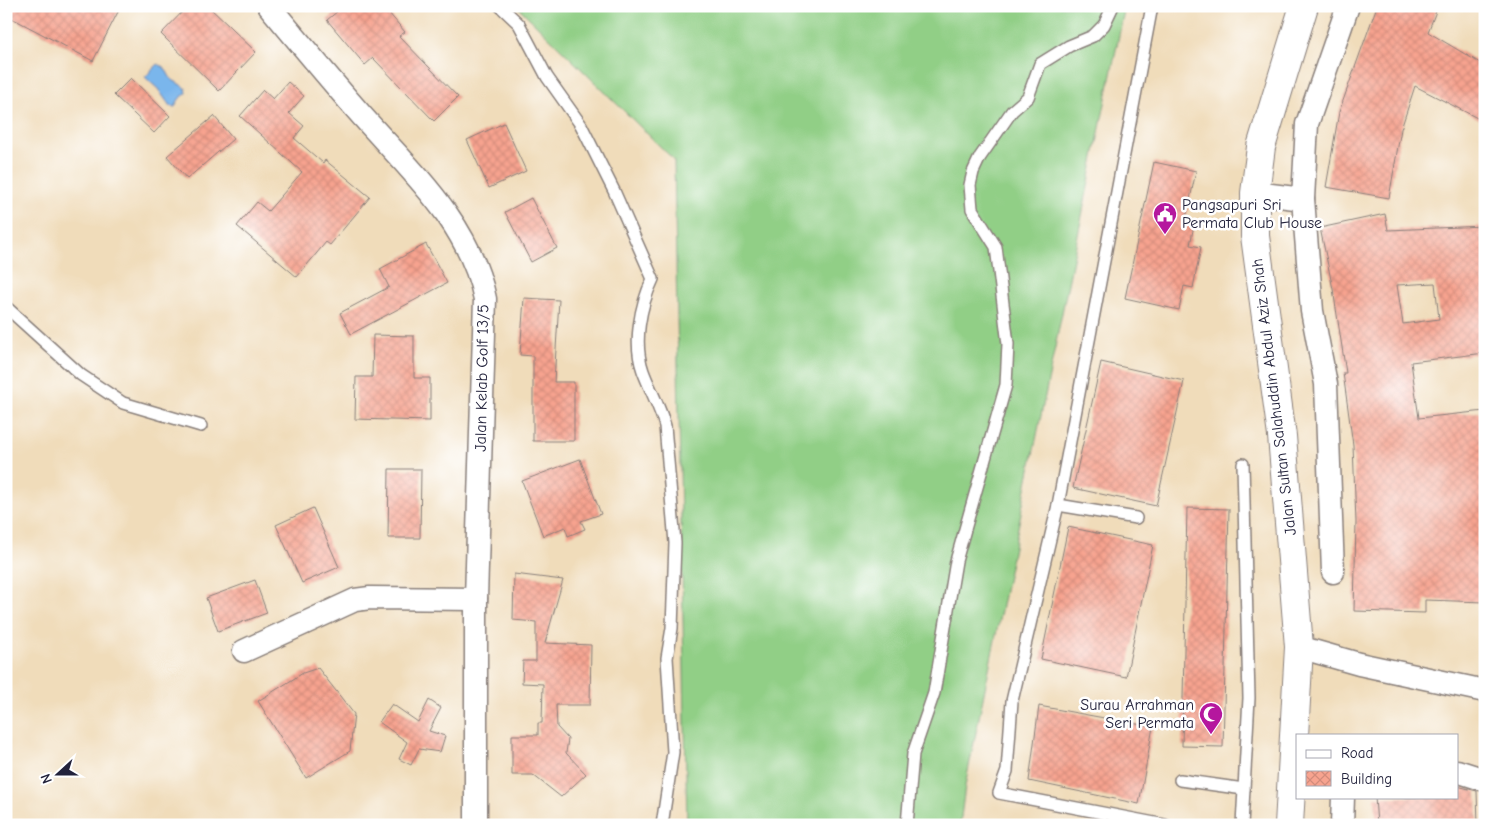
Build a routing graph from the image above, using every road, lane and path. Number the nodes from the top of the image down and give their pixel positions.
1 (269, 6) edge
2 (500, 6) edge
3 (1113, 6) edge
4 (1152, 6) edge
5 (1304, 6) edge
6 (1348, 6) edge
7 (1255, 192) junction
8 (1303, 199) junction
9 (6, 307) edge
10 (201, 426) dead end
11 (1244, 464) dead end
12 (1058, 505) junction
13 (1136, 518) dead end
14 (1333, 572) dead end
15 (476, 599) junction
16 (1299, 648) junction
17 (244, 652) dead end
18 (1485, 691) edge
19 (1458, 771) edge
20 (1180, 780) dead end
21 (1485, 780) edge
22 (1244, 789) junction
23 (1343, 798) edge
24 (476, 825) edge
25 (662, 825) edge
26 (906, 825) edge
27 (1165, 825) edge
28 (1242, 825) edge
29 (1289, 825) edge
30 (1342, 825) edge

1 - 15 street, Jalan Kelab Golf 13/5
2 - 25 lane
3 - 26 lane
4 - 12 lane
5 - 7 street, Jalan Sultan Salahuddin Abdul Aziz Shah
6 - 8 street
7 - 8 street
7 - 16 street, Jalan Sultan Salahuddin Abdul Aziz Shah
8 - 14 street
9 - 10 lane
11 - 22 lane
12 - 13 lane
12 - 27 lane
15 - 17 street
15 - 24 street, Jalan Kelab Golf 13/5
16 - 18 street
16 - 29 street, Jalan Sultan Salahuddin Abdul Aziz Shah
19 - 21 street
20 - 22 lane
22 - 28 lane
23 - 30 street

